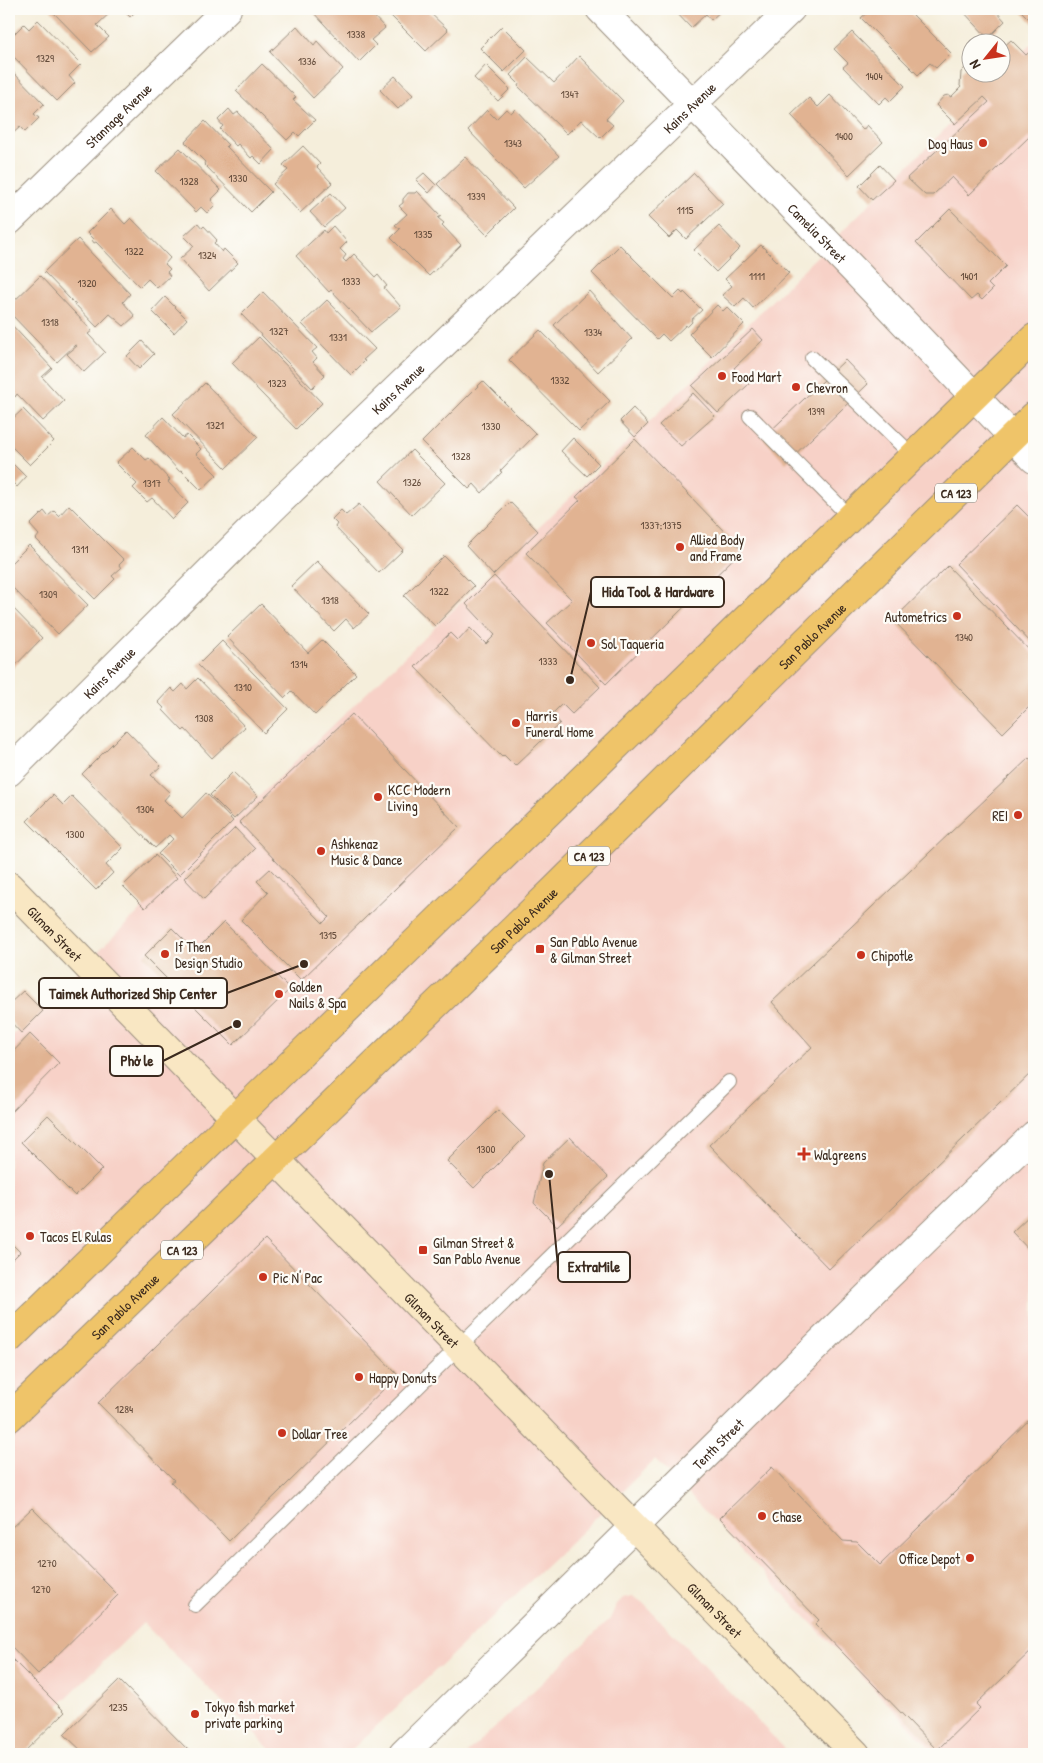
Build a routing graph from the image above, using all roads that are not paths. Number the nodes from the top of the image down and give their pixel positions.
1 (227, 9) edge
2 (600, 9) edge
3 (791, 9) edge
4 (694, 104) junction
5 (9, 221) edge
6 (1034, 338) edge
7 (812, 358) dead end
8 (975, 396) junction
9 (750, 416) dead end
10 (1034, 416) edge
11 (1013, 436) junction
12 (913, 456) junction
13 (1034, 458) edge
14 (850, 517) junction
15 (9, 772) edge
16 (9, 886) edge
17 (729, 1082) dead end
18 (234, 1119) junction
19 (1034, 1135) edge
20 (275, 1160) junction
21 (9, 1339) edge
22 (458, 1346) junction
23 (9, 1418) edge
24 (634, 1528) junction
25 (195, 1605) dead end
26 (403, 1754) edge
27 (856, 1754) edge

1 - 5 street, Stannage Avenue
2 - 4 street, Camelia Street
3 - 4 street, Kains Avenue
4 - 8 street, Camelia Street
4 - 15 street, Kains Avenue
6 - 8 main road
7 - 12 lane
8 - 11 street, Camelia Street
8 - 12 main road
9 - 14 lane
10 - 11 main road, San Pablo Avenue / CA 123
11 - 13 street, Camelia Street
11 - 20 main road, San Pablo Avenue / CA 123
12 - 14 main road
14 - 18 main road
16 - 18 main road, Gilman Street
17 - 22 lane
18 - 20 main road, Gilman Street
18 - 21 main road
19 - 24 street, Tenth Street
20 - 22 main road, Gilman Street
20 - 23 main road, San Pablo Avenue / CA 123
22 - 24 main road, Gilman Street
22 - 25 lane
24 - 26 street, Tenth Street
24 - 27 main road, Gilman Street

